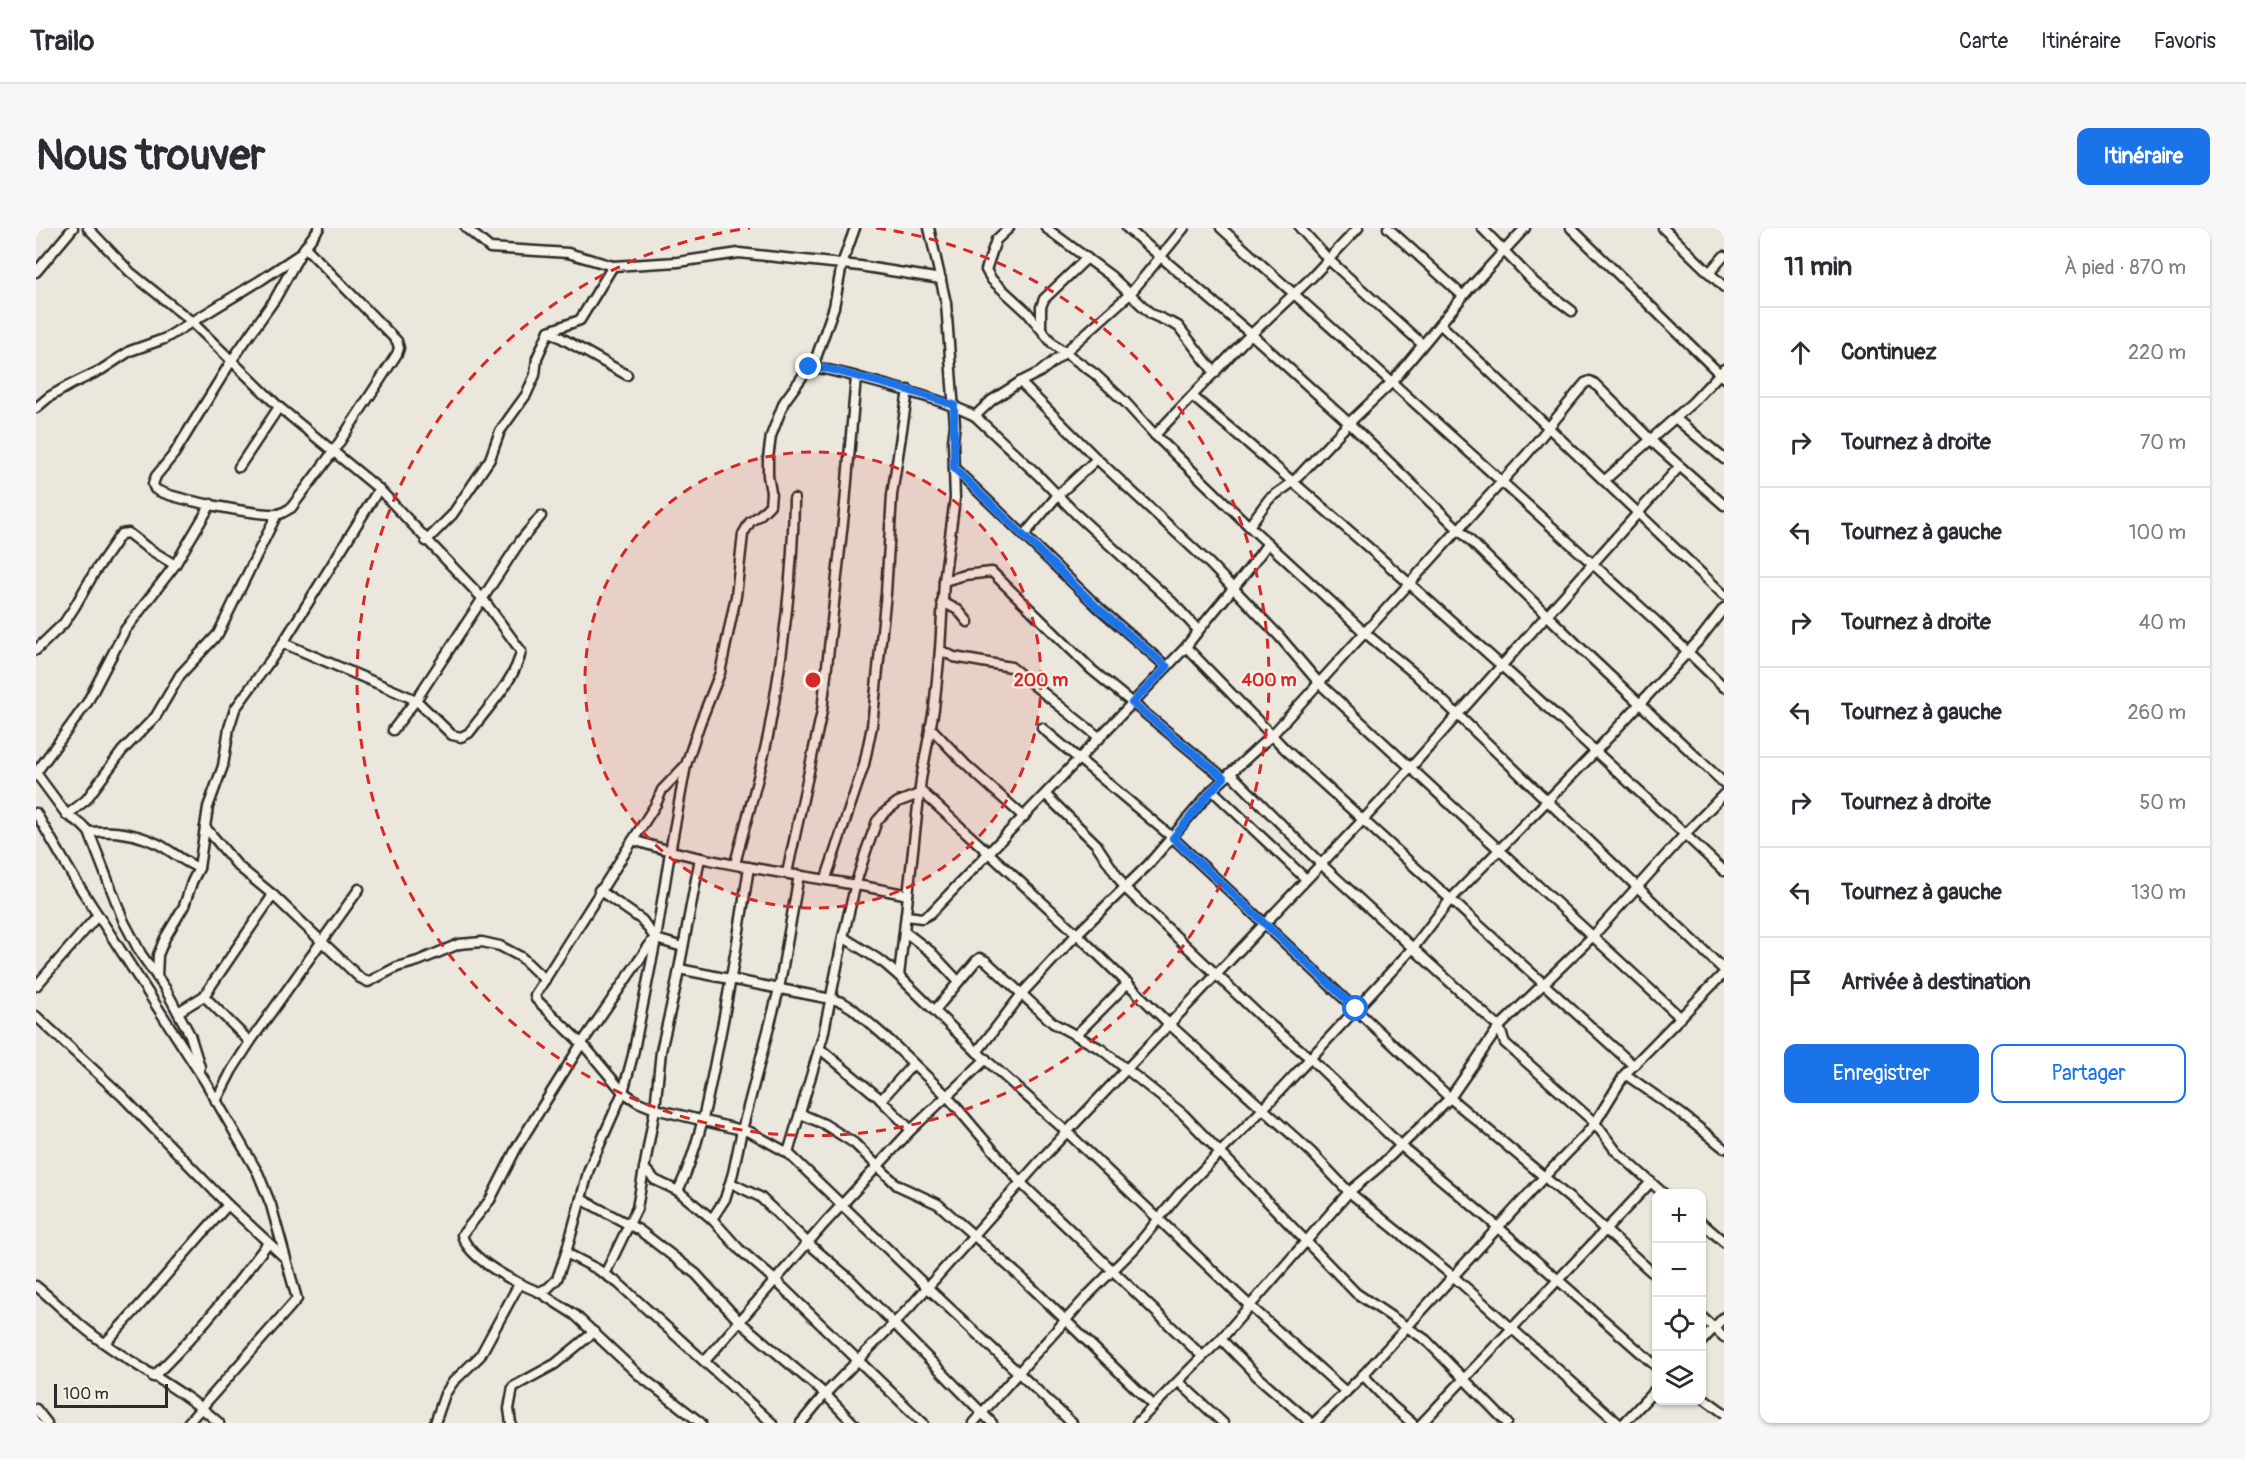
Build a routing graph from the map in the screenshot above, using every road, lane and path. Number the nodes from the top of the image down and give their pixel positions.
1 (73, 228) edge
2 (88, 228) edge
3 (319, 228) edge
4 (466, 228) edge
5 (855, 228) edge
6 (929, 228) edge
7 (1009, 228) edge
8 (1046, 228) edge
9 (1127, 228) edge
10 (1184, 228) edge
11 (1221, 228) edge
12 (1300, 228) edge
13 (1358, 228) edge
14 (1388, 228) edge
15 (1482, 228) edge
16 (1525, 228) edge
17 (1571, 228) edge
18 (1663, 228) edge
19 (303, 250) junction
20 (1504, 250) junction
21 (1160, 256) junction
22 (1724, 256) edge
23 (1087, 258) junction
24 (1329, 260) junction
25 (842, 264) junction
26 (614, 266) junction
27 (36, 272) edge
28 (1709, 273) junction
29 (941, 279) junction
30 (1724, 287) edge
31 (1130, 294) junction
32 (1294, 294) junction
33 (1463, 296) junction
34 (1572, 311) dead end
35 (191, 321) junction
36 (1440, 324) junction
37 (549, 331) junction
38 (1042, 332) junction
39 (1251, 334) junction
40 (1422, 345) junction
41 (1064, 353) junction
42 (232, 360) junction
43 (809, 367) junction
44 (1215, 373) junction
45 (1722, 373) edge
46 (627, 375) dead end
47 (856, 377) junction
48 (1020, 382) junction
49 (1392, 382) junction
50 (908, 390) junction
51 (1192, 396) junction
52 (954, 405) junction
53 (279, 407) junction
54 (36, 408) edge
55 (975, 416) junction
56 (1675, 418) junction
57 (1349, 423) junction
58 (1548, 430) junction
59 (1155, 435) junction
60 (1650, 439) junction
61 (333, 452) junction
62 (1097, 459) junction
63 (1724, 459) edge
64 (239, 467) dead end
65 (1679, 467) junction
66 (954, 468) junction
67 (1605, 480) junction
68 (1293, 482) junction
69 (1501, 483) junction
70 (378, 489) junction
71 (1058, 495) junction
72 (794, 499) dead end
73 (211, 504) junction
74 (1724, 504) edge
75 (1640, 513) junction
76 (277, 514) junction
77 (541, 516) dead end
78 (1249, 526) junction
79 (1458, 528) junction
80 (1024, 535) junction
81 (426, 541) junction
82 (1268, 543) junction
83 (1592, 564) junction
84 (175, 565) junction
85 (944, 581) junction
86 (1409, 585) junction
87 (1232, 589) junction
88 (1724, 595) edge
89 (483, 599) junction
90 (942, 603) junction
91 (1724, 608) edge
92 (1546, 613) junction
93 (968, 622) dead end
94 (1198, 630) junction
95 (1364, 632) junction
96 (283, 643) junction
97 (1186, 647) junction
98 (36, 650) edge
99 (940, 650) junction
100 (1687, 652) junction
101 (1501, 665) junction
102 (1167, 667) junction
103 (1319, 683) junction
104 (1724, 687) edge
105 (416, 700) junction
106 (1132, 703) junction
107 (1639, 703) junction
108 (1457, 715) junction
109 (930, 727) junction
110 (1042, 728) dead end
111 (393, 730) dead end
112 (1272, 735) junction
113 (1100, 738) junction
114 (1596, 751) junction
115 (1079, 760) junction
116 (686, 765) junction
117 (1410, 768) junction
118 (36, 773) edge
119 (1227, 776) junction
120 (1724, 783) edge
121 (1212, 790) junction
122 (919, 792) junction
123 (1724, 794) edge
124 (1046, 795) junction
125 (1546, 801) junction
126 (36, 813) edge
127 (67, 815) junction
128 (1024, 817) junction
129 (1363, 819) junction
130 (205, 827) junction
131 (89, 832) junction
132 (1685, 834) junction
133 (1173, 838) junction
134 (633, 840) junction
135 (1499, 850) junction
136 (670, 852) junction
137 (990, 854) junction
138 (700, 858) junction
139 (735, 864) junction
140 (1321, 864) junction
141 (749, 867) junction
142 (199, 868) junction
143 (1724, 871) edge
144 (787, 873) junction
145 (799, 874) junction
146 (826, 878) junction
147 (1306, 879) junction
148 (856, 883) junction
149 (1125, 888) junction
150 (1637, 888) junction
151 (359, 889) dead end
152 (599, 891) junction
153 (273, 895) junction
154 (908, 895) junction
155 (1450, 900) junction
156 (98, 915) junction
157 (907, 915) junction
158 (1263, 924) junction
159 (905, 932) junction
160 (1077, 934) junction
161 (1593, 936) junction
162 (843, 937) junction
163 (656, 938) junction
164 (323, 943) junction
165 (683, 947) junction
166 (1413, 948) junction
167 (679, 969) junction
168 (1724, 971) edge
169 (1216, 974) junction
170 (157, 976) junction
171 (899, 976) junction
172 (545, 980) junction
173 (731, 980) junction
174 (958, 981) junction
175 (1544, 982) junction
176 (1128, 983) junction
177 (36, 986) edge
178 (779, 989) junction
179 (1022, 994) junction
180 (204, 996) junction
181 (831, 999) junction
182 (936, 1009) junction
183 (1356, 1009) junction
184 (178, 1012) junction
185 (36, 1016) edge
186 (1681, 1018) junction
187 (1169, 1024) junction
188 (1499, 1027) junction
189 (1076, 1035) junction
190 (250, 1042) junction
191 (582, 1044) junction
192 (819, 1048) junction
193 (977, 1052) junction
194 (1310, 1058) junction
195 (986, 1059) junction
196 (913, 1064) junction
197 (1633, 1065) junction
198 (1126, 1070) junction
199 (1625, 1074) junction
200 (205, 1082) junction
201 (623, 1092) junction
202 (947, 1096) junction
203 (1450, 1098) junction
204 (881, 1100) junction
205 (216, 1101) junction
206 (655, 1109) junction
207 (1262, 1110) junction
208 (801, 1114) junction
209 (704, 1121) junction
210 (1595, 1123) junction
211 (742, 1130) junction
212 (911, 1130) junction
213 (1067, 1132) junction
214 (1400, 1145) junction
215 (1724, 1148) edge
216 (788, 1153) junction
217 (1220, 1153) junction
218 (879, 1167) junction
219 (644, 1168) junction
220 (1544, 1177) junction
221 (731, 1182) junction
222 (1651, 1182) junction
223 (1021, 1183) junction
224 (1659, 1189) edge
225 (678, 1191) junction
226 (1349, 1192) junction
227 (581, 1199) junction
228 (228, 1205) junction
229 (843, 1205) junction
230 (711, 1219) junction
231 (1159, 1219) junction
232 (630, 1224) junction
233 (1706, 1227) edge
234 (1499, 1228) junction
235 (1605, 1231) junction
236 (974, 1234) junction
237 (1306, 1240) junction
238 (268, 1242) junction
239 (1724, 1242) edge
240 (809, 1244) junction
241 (566, 1253) junction
242 (284, 1256) junction
243 (1111, 1271) junction
244 (1652, 1272) edge
245 (606, 1274) junction
246 (1454, 1276) junction
247 (1557, 1279) junction
248 (776, 1281) junction
249 (519, 1284) junction
250 (36, 1286) edge
251 (927, 1287) junction
252 (539, 1292) junction
253 (1250, 1306) junction
254 (1724, 1317) edge
255 (1065, 1321) junction
256 (1706, 1321) edge
257 (739, 1322) junction
258 (895, 1324) junction
259 (1511, 1327) junction
260 (1407, 1328) junction
261 (1714, 1328) junction
262 (594, 1332) junction
263 (1706, 1336) edge
264 (1724, 1336) edge
265 (1221, 1339) junction
266 (105, 1343) junction
267 (1202, 1356) junction
268 (705, 1361) junction
269 (858, 1362) junction
270 (1652, 1362) edge
271 (1020, 1372) junction
272 (1363, 1376) junction
273 (153, 1377) junction
274 (1463, 1379) junction
275 (1179, 1382) junction
276 (1346, 1392) junction
277 (1652, 1393) edge
278 (825, 1394) junction
279 (1706, 1400) edge
280 (1154, 1406) junction
281 (202, 1408) junction
282 (36, 1409) edge
283 (1724, 1413) edge
284 (982, 1414) junction
285 (1147, 1420) edge
286 (698, 1422) edge
287 (47, 1423) edge
288 (188, 1423) edge
289 (219, 1423) edge
290 (435, 1423) edge
291 (511, 1423) edge
292 (772, 1423) edge
293 (801, 1423) edge
294 (853, 1423) edge
295 (923, 1423) edge
296 (973, 1423) edge
297 (992, 1423) edge
298 (1072, 1423) edge
299 (1137, 1423) edge
300 (1223, 1423) edge
301 (1312, 1423) edge
302 (1412, 1423) edge
303 (1422, 1423) edge
304 (1507, 1423) edge
305 (1618, 1423) edge
306 (1624, 1423) edge

1 - 27 street
2 - 35 street
3 - 19 street
4 - 26 street
5 - 25 street
6 - 29 street
7 - 38 street
8 - 23 street
9 - 21 street
10 - 21 street
11 - 32 street
12 - 24 street
13 - 24 street
14 - 33 street
15 - 20 street
16 - 20 street
17 - 45 street
18 - 28 street
19 - 35 street
19 - 42 street
19 - 61 street
20 - 33 street
20 - 34 street
21 - 31 street
21 - 39 street
22 - 28 street
23 - 31 street
23 - 38 street
24 - 32 street
24 - 40 street
25 - 26 street
25 - 29 street
25 - 43 street
26 - 37 street
28 - 30 street
29 - 52 street
31 - 41 street
31 - 44 street
32 - 39 street
32 - 49 street
33 - 36 street
35 - 42 street
35 - 54 street
36 - 40 street
36 - 58 street
37 - 46 street
37 - 81 street
38 - 41 street
39 - 44 street
39 - 57 street
40 - 49 street
41 - 48 street
41 - 59 street
42 - 53 street
42 - 73 street
43 - 47 street
43 - 116 street
44 - 51 street
45 - 56 street
47 - 50 street
47 - 144 street
48 - 55 street
48 - 62 street
49 - 57 street
49 - 69 street
50 - 52 street
50 - 146 street
51 - 59 street
51 - 68 street
52 - 55 street
52 - 66 street
53 - 61 street
53 - 64 street
55 - 71 street
56 - 60 street
56 - 63 street
57 - 68 street
57 - 79 street
58 - 60 street
58 - 67 street
58 - 69 street
59 - 78 street
60 - 65 street
60 - 67 street
61 - 70 street
61 - 76 street
62 - 71 street
62 - 87 street
65 - 74 street
65 - 75 street
66 - 80 street
66 - 85 street
67 - 75 street
68 - 78 street
68 - 86 street
69 - 79 street
69 - 83 street
70 - 81 street
70 - 96 street
71 - 80 street
71 - 94 street
72 - 139 street
73 - 76 street
73 - 84 street
75 - 83 street
75 - 88 street
76 - 127 street
77 - 89 street
78 - 82 street
79 - 86 street
79 - 92 street
80 - 102 street
81 - 89 street
82 - 87 street
82 - 95 street
83 - 92 street
83 - 100 street
84 - 98 street
84 - 118 street
85 - 90 street
85 - 106 street
86 - 95 street
86 - 101 street
87 - 94 street
87 - 103 street
89 - 105 street
89 - 105 street
90 - 93 street
90 - 99 street
91 - 100 street
92 - 101 street
92 - 107 street
94 - 97 street
95 - 103 street
95 - 108 street
96 - 105 street
96 - 130 street
97 - 102 street
97 - 112 street
99 - 109 street
99 - 113 street
100 - 104 street
100 - 107 street
101 - 108 street
101 - 114 street
102 - 106 street
103 - 112 street
103 - 117 street
105 - 111 street
106 - 113 street
106 - 119 street
107 - 114 street
107 - 120 street
108 - 117 street
108 - 125 street
109 - 122 street
109 - 128 street
110 - 115 street
112 - 119 street
112 - 129 street
113 - 115 street
114 - 125 street
114 - 132 street
115 - 124 street
115 - 133 street
116 - 134 street
116 - 136 street
117 - 129 street
117 - 135 street
118 - 127 street
119 - 121 street
119 - 140 street
121 - 133 street
121 - 147 street
122 - 137 street
122 - 148 street
122 - 154 street
123 - 132 street
124 - 128 street
124 - 149 street
125 - 135 street
125 - 150 street
126 - 156 street
127 - 131 street
128 - 137 street
129 - 140 street
129 - 155 street
130 - 142 street
130 - 153 street
131 - 142 street
131 - 170 street
132 - 143 street
132 - 150 street
133 - 149 street
133 - 158 street
134 - 136 street
134 - 152 street
135 - 155 street
135 - 161 street
136 - 138 street
136 - 163 street
137 - 157 street
137 - 160 street
138 - 139 street
138 - 165 street
139 - 141 street
140 - 147 street
140 - 166 street
141 - 144 street
141 - 173 street
142 - 170 street
144 - 145 street
145 - 146 street
145 - 178 street
146 - 148 street
147 - 158 street
148 - 154 street
148 - 162 street
149 - 160 street
149 - 169 street
150 - 161 street
150 - 168 street
151 - 164 street
152 - 163 street
152 - 172 street
153 - 164 street
153 - 180 street
154 - 157 street
155 - 166 street
155 - 175 street
156 - 177 street
156 - 200 street
157 - 159 street
158 - 169 street
158 - 183 street
159 - 171 street
159 - 174 street
160 - 176 street
160 - 179 street
161 - 175 street
161 - 186 street
162 - 171 street
162 - 181 street
163 - 165 street
163 - 191 street
163 - 201 street
164 - 172 street
164 - 190 street
165 - 167 street
166 - 183 street
166 - 188 street
167 - 173 street
167 - 206 street
168 - 186 street
169 - 187 street
169 - 194 street
170 - 184 street
171 - 182 street
172 - 191 street
173 - 178 street
173 - 209 street
174 - 179 street
174 - 182 street
175 - 188 street
175 - 197 street
176 - 187 street
176 - 189 street
178 - 181 street
178 - 211 street
179 - 189 street
179 - 193 street
180 - 184 street
180 - 190 street
181 - 192 street
181 - 196 street
182 - 193 street
183 - 194 street
183 - 203 street
184 - 200 street
185 - 228 street
186 - 197 street
187 - 198 street
187 - 207 street
188 - 203 street
188 - 210 street
189 - 198 street
190 - 205 street
191 - 201 street
191 - 249 street
192 - 204 street
192 - 208 street
193 - 195 street
194 - 207 street
194 - 214 street
195 - 202 street
195 - 213 street
196 - 202 street
196 - 204 street
197 - 199 street
198 - 213 street
198 - 217 street
199 - 210 street
199 - 215 street
200 - 205 street
201 - 206 street
201 - 227 street
202 - 212 street
202 - 223 street
203 - 214 street
203 - 220 street
204 - 212 street
205 - 242 street
206 - 209 street
206 - 219 street
207 - 217 street
207 - 226 street
208 - 216 street
208 - 218 street
209 - 211 street
209 - 225 street
210 - 220 street
210 - 222 street
211 - 216 street
211 - 221 street
212 - 218 street
213 - 223 street
213 - 231 street
214 - 226 street
214 - 234 street
216 - 229 street
217 - 231 street
217 - 237 street
218 - 229 street
218 - 236 street
219 - 225 street
219 - 232 street
220 - 234 street
220 - 235 street
221 - 230 street
221 - 240 street
222 - 224 street
222 - 235 street
223 - 236 street
223 - 243 street
225 - 230 street
226 - 237 street
226 - 246 street
227 - 232 street
227 - 241 street
228 - 238 street
228 - 266 street
229 - 240 street
229 - 251 street
230 - 248 street
231 - 243 street
231 - 253 street
232 - 245 street
232 - 257 street
233 - 239 street
234 - 246 street
234 - 247 street
235 - 244 street
235 - 247 street
236 - 251 street
236 - 255 street
237 - 253 street
237 - 260 street
238 - 242 street
238 - 273 street
240 - 248 street
240 - 258 street
241 - 245 street
241 - 252 street
242 - 281 street
243 - 255 street
243 - 267 street
245 - 268 street
246 - 259 street
246 - 260 street
247 - 259 street
247 - 270 street
248 - 257 street
248 - 269 street
249 - 252 street
249 - 290 street
250 - 266 street
251 - 258 street
251 - 271 street
252 - 262 street
253 - 265 street
253 - 276 street
254 - 261 street
255 - 271 street
255 - 280 street
256 - 261 street
257 - 268 street
257 - 278 street
258 - 269 street
258 - 284 street
259 - 274 street
259 - 305 street
260 - 272 street
260 - 274 street
261 - 263 street
261 - 264 street
262 - 286 street
262 - 291 street
265 - 267 street
265 - 301 street
266 - 273 street
267 - 275 street
268 - 292 street
269 - 278 street
269 - 295 street
271 - 284 street
271 - 298 street
272 - 276 street
272 - 302 street
273 - 281 street
274 - 303 street
274 - 304 street
275 - 280 street
275 - 300 street
276 - 301 street
277 - 306 street
278 - 293 street
278 - 294 street
279 - 283 street
280 - 285 street
281 - 288 street
281 - 289 street
282 - 287 street
284 - 296 street
284 - 297 street
285 - 299 street

